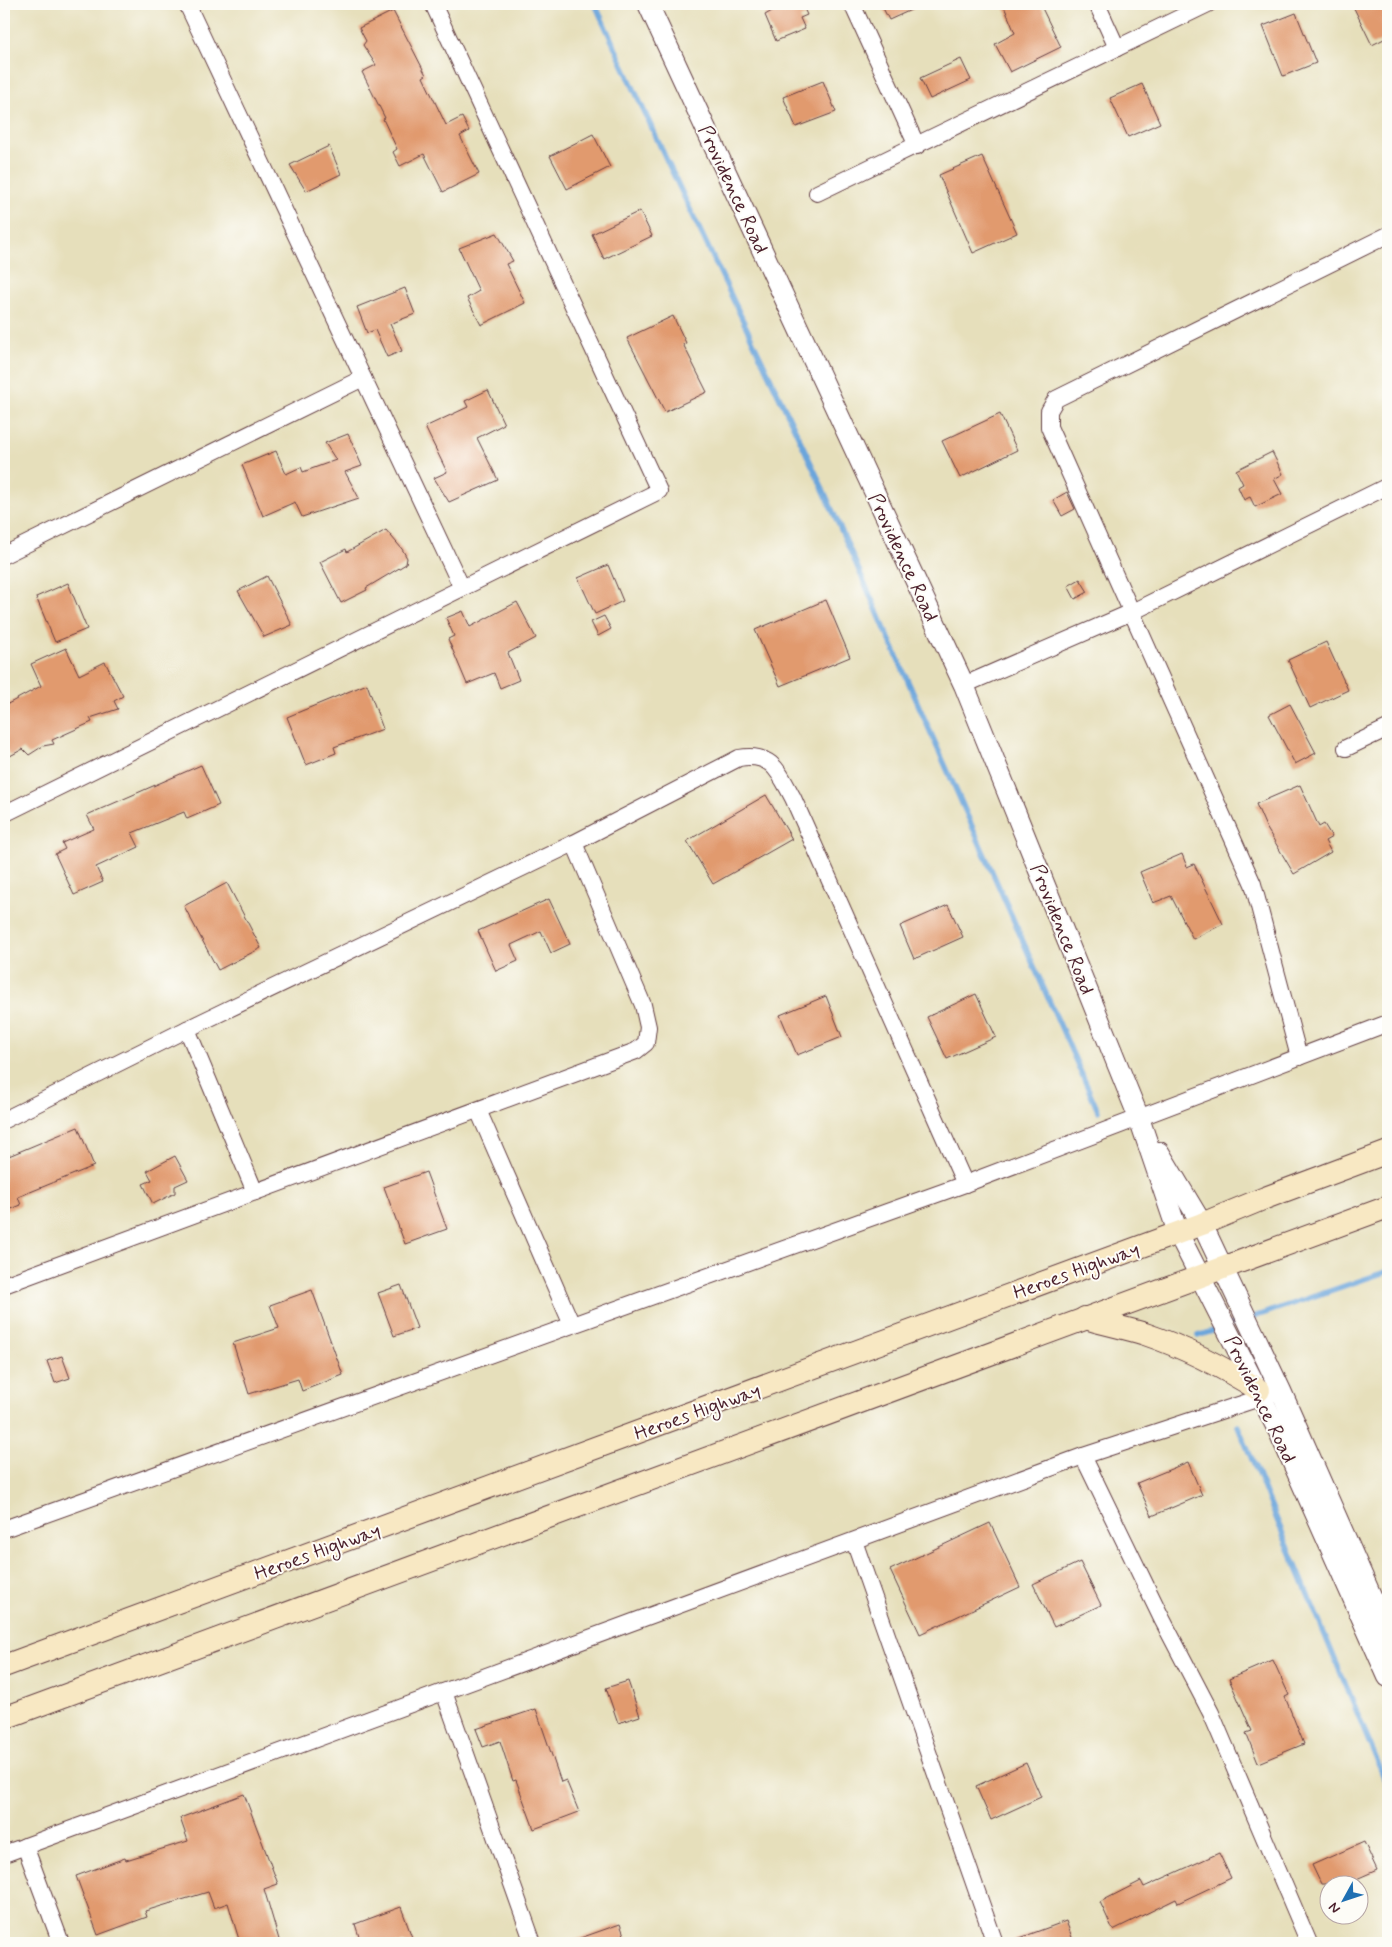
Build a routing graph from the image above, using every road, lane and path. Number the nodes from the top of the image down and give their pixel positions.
1 (187, 4) edge
2 (433, 4) edge
3 (648, 4) edge
4 (852, 4) edge
5 (1097, 4) edge
6 (1208, 4) edge
7 (1117, 48) junction
8 (917, 146) junction
9 (817, 193) dead end
10 (1388, 235) edge
11 (364, 378) junction
12 (1388, 486) edge
13 (4, 554) edge
14 (462, 588) junction
15 (1132, 612) junction
16 (964, 684) junction
17 (1388, 728) edge
18 (1346, 748) dead end
19 (4, 814) edge
20 (574, 843) junction
21 (1388, 1023) edge
22 (187, 1029) junction
23 (1299, 1057) junction
24 (478, 1110) junction
25 (1139, 1118) junction
26 (4, 1120) edge
27 (1388, 1152) edge
28 (965, 1184) junction
29 (255, 1192) junction
30 (1388, 1207) edge
31 (1202, 1224) junction
32 (1178, 1233) junction
33 (1223, 1268) junction
34 (1200, 1276) junction
35 (4, 1286) edge
36 (1085, 1318) junction
37 (572, 1325) junction
38 (1268, 1393) junction
39 (1083, 1456) junction
40 (4, 1529) edge
41 (854, 1541) junction
42 (1388, 1634) edge
43 (4, 1666) edge
44 (1388, 1677) edge
45 (444, 1692) junction
46 (4, 1718) edge
47 (25, 1846) junction
48 (4, 1854) edge
49 (61, 1943) edge
50 (533, 1943) edge
51 (995, 1943) edge
52 (1309, 1943) edge

1 - 11 street
2 - 14 street
3 - 16 street, Providence Road
4 - 8 street
5 - 7 street
6 - 7 street
7 - 8 street
8 - 9 street
10 - 15 street
11 - 13 street
11 - 14 street
12 - 15 street
14 - 19 street
15 - 16 street
15 - 23 street
16 - 25 street, Providence Road
17 - 18 street
20 - 22 street
20 - 24 street
20 - 28 street
21 - 23 street
22 - 26 street
22 - 29 street
23 - 25 street
24 - 29 street
24 - 37 street
25 - 28 street
25 - 31 street, Providence Road
25 - 32 street, Providence Road
27 - 31 main road, Heroes Highway
28 - 37 street
29 - 35 street
30 - 33 main road
31 - 32 main road, Heroes Highway
31 - 33 street, Providence Road
32 - 34 street, Providence Road
32 - 43 main road, Heroes Highway
33 - 34 main road
33 - 38 street, Providence Road
34 - 36 main road
34 - 38 street, Providence Road
36 - 38 main road
36 - 46 main road
37 - 40 street
38 - 39 street
38 - 42 street, Providence Road
38 - 44 street, Providence Road
39 - 41 street
39 - 52 street
41 - 45 street
41 - 51 street
45 - 47 street
45 - 50 street
47 - 48 street
47 - 49 street

